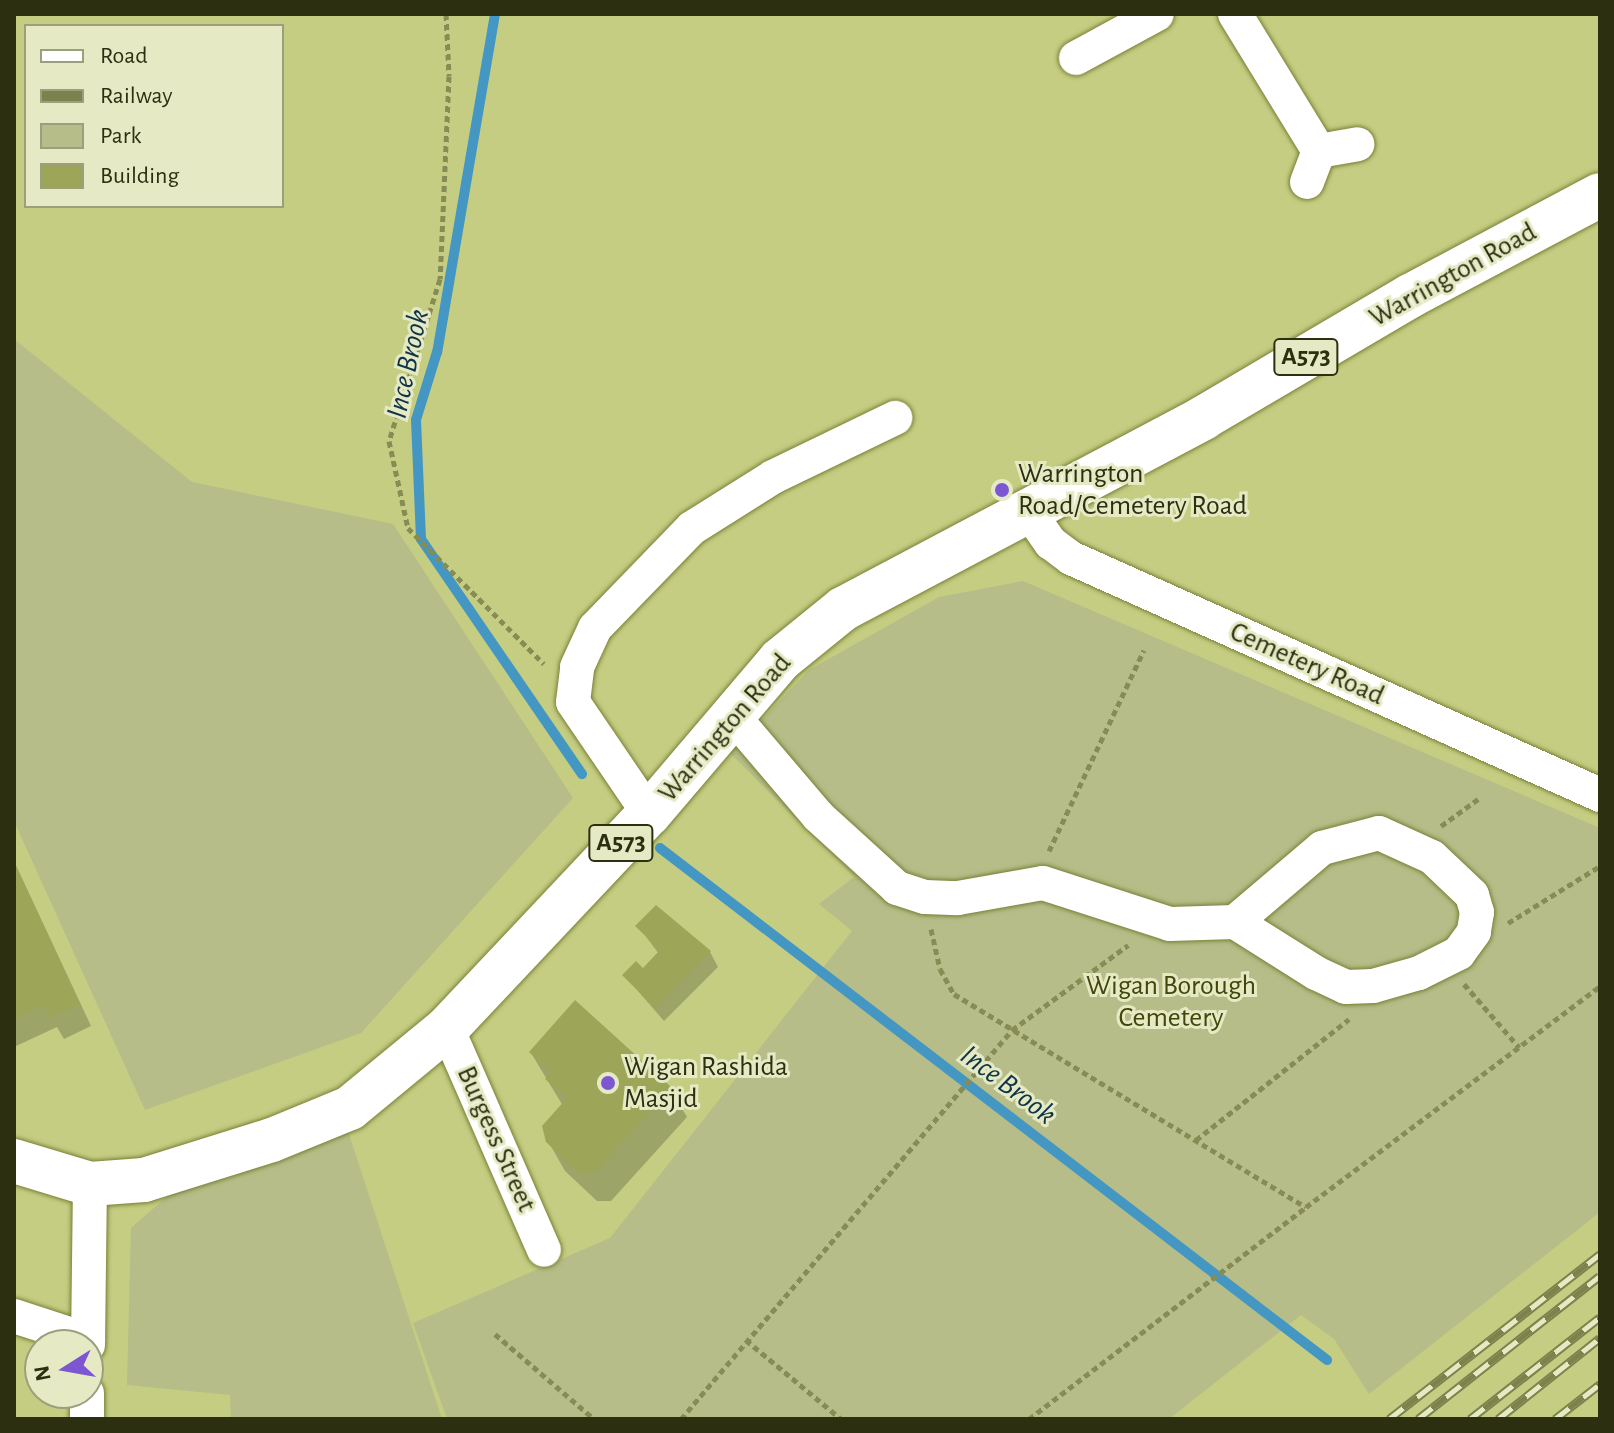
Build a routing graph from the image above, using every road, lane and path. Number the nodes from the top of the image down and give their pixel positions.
1 (446, 14) edge
2 (1157, 14) edge
3 (1235, 14) edge
4 (1076, 58) dead end
5 (1357, 144) dead end
6 (1319, 151) junction
7 (1307, 182) dead end
8 (1600, 195) edge
9 (895, 418) dead end
10 (1029, 512) junction
11 (1144, 650) dead end
12 (577, 667) junction
13 (733, 716) junction
14 (1600, 795) edge
15 (1478, 799) dead end
16 (649, 814) junction
17 (1414, 846) junction
18 (1600, 866) edge
19 (1033, 884) junction
20 (925, 897) junction
21 (1160, 922) junction
22 (1235, 922) junction
23 (1452, 957) junction
24 (1397, 982) junction
25 (1600, 986) edge
26 (447, 1028) junction
27 (1012, 1030) junction
28 (1519, 1047) junction
29 (1196, 1140) junction
30 (14, 1161) edge
31 (90, 1184) junction
32 (1315, 1200) junction
33 (544, 1250) dead end
34 (14, 1316) edge
35 (51, 1329) edge
36 (88, 1329) edge
37 (495, 1334) dead end
38 (746, 1340) junction
39 (594, 1419) edge
40 (681, 1419) edge
41 (841, 1419) edge
42 (1029, 1419) edge

1 - 12 path
2 - 4 street
3 - 6 street
5 - 6 street
6 - 7 street
8 - 10 main road, Warrington Road / A573
9 - 12 street
10 - 13 main road, Warrington Road / A573
10 - 14 street, Cemetery Road
11 - 19 path
12 - 16 street
13 - 16 main road, Warrington Road / A573
13 - 20 street
15 - 17 path
16 - 26 main road, Warrington Road / A573
17 - 22 street
17 - 23 street
18 - 23 path
19 - 20 street
19 - 21 street
20 - 27 path
21 - 22 street
21 - 27 path
22 - 24 street
23 - 24 street
23 - 28 path
24 - 29 path
25 - 28 path
26 - 31 main road, Warrington Road / A573
26 - 33 street, Burgess Street
27 - 29 path
27 - 38 path
28 - 32 path
29 - 32 path
30 - 31 main road, Warrington Road / A573
31 - 36 street
32 - 42 path
34 - 35 street
37 - 39 path
38 - 40 path
38 - 41 path

